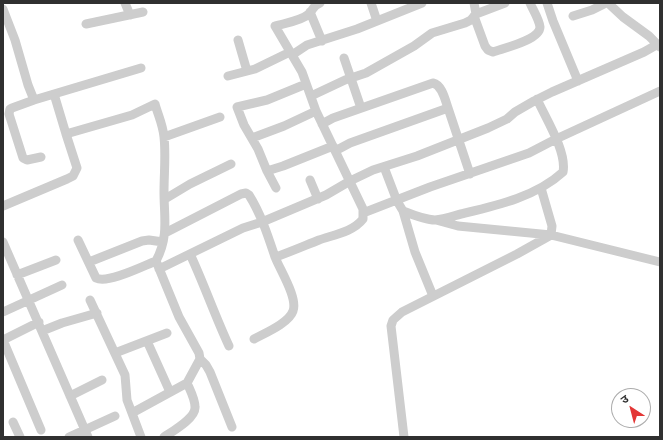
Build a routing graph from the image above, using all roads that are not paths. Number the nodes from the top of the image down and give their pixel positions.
1 (125, 3) edge
2 (320, 3) edge
3 (371, 3) edge
4 (422, 3) edge
5 (474, 3) edge
6 (505, 3) edge
7 (530, 3) edge
8 (547, 3) edge
9 (607, 3) edge
10 (3, 9) edge
11 (143, 12) dead end
12 (310, 12) junction
13 (130, 15) junction
14 (475, 15) junction
15 (573, 16) dead end
16 (377, 21) junction
17 (86, 24) dead end
18 (238, 40) dead end
19 (322, 41) junction
20 (659, 45) edge
21 (291, 53) junction
22 (344, 58) dead end
23 (141, 68) dead end
24 (247, 72) junction
25 (228, 76) dead end
26 (352, 78) junction
27 (578, 81) junction
28 (306, 84) junction
29 (660, 91) edge
30 (54, 94) junction
31 (311, 96) junction
32 (537, 99) junction
33 (34, 100) junction
34 (362, 108) junction
35 (448, 108) junction
36 (316, 111) junction
37 (220, 117) dead end
38 (322, 124) junction
39 (66, 134) junction
40 (164, 137) junction
41 (252, 138) junction
42 (556, 138) junction
43 (459, 140) junction
44 (334, 148) junction
45 (41, 157) dead end
46 (231, 164) dead end
47 (384, 167) junction
48 (267, 171) junction
49 (470, 174) junction
50 (310, 180) dead end
51 (350, 180) junction
52 (276, 188) dead end
53 (541, 188) junction
54 (164, 199) junction
55 (318, 199) junction
56 (397, 201) junction
57 (3, 206) edge
58 (363, 212) junction
59 (403, 212) junction
60 (435, 220) junction
61 (262, 222) junction
62 (551, 235) junction
63 (164, 238) junction
64 (78, 240) dead end
65 (4, 244) edge
66 (190, 254) junction
67 (276, 257) junction
68 (56, 260) dead end
69 (89, 262) junction
70 (660, 262) edge
71 (157, 265) junction
72 (17, 275) junction
73 (62, 285) dead end
74 (433, 296) junction
75 (29, 300) junction
76 (90, 300) dead end
77 (3, 312) edge
78 (97, 313) junction
79 (41, 326) junction
80 (167, 334) dead end
81 (254, 339) dead end
82 (3, 340) edge
83 (147, 341) junction
84 (229, 346) dead end
85 (115, 353) junction
86 (200, 359) junction
87 (102, 380) dead end
88 (187, 383) junction
89 (170, 392) junction
90 (70, 396) junction
91 (132, 413) junction
92 (115, 416) dead end
93 (13, 422) dead end
94 (232, 427) dead end
95 (42, 430) dead end
96 (86, 433) edge
97 (20, 437) edge
98 (69, 437) edge
99 (141, 437) edge
100 (164, 437) edge
101 (404, 437) edge

1 - 13 street
2 - 12 street
3 - 16 street
4 - 16 street
5 - 14 street
6 - 14 street
7 - 14 street
8 - 27 street
9 - 15 street
9 - 20 street
10 - 33 street
11 - 13 street
12 - 19 street
12 - 21 street
13 - 17 street
14 - 26 street
16 - 19 street
18 - 24 street
19 - 21 street
20 - 27 street
21 - 24 street
21 - 28 street
22 - 26 street
23 - 30 street
24 - 25 street
26 - 31 street
26 - 34 street
27 - 32 street
28 - 31 street
28 - 41 street
29 - 42 street
30 - 33 street
30 - 39 street
31 - 36 street
32 - 42 street
32 - 43 street
33 - 45 street
34 - 35 street
34 - 38 street
35 - 43 street
35 - 44 street
36 - 38 street
36 - 41 street
37 - 40 street
38 - 44 street
39 - 40 street
39 - 57 street
40 - 54 street
41 - 48 street
42 - 49 street
42 - 53 street
43 - 47 street
43 - 49 street
44 - 48 street
44 - 51 street
46 - 54 street
47 - 51 street
47 - 56 street
48 - 52 street
49 - 56 street
50 - 55 street
51 - 55 street
51 - 58 street
53 - 60 street
53 - 62 street
54 - 63 street
55 - 61 street
56 - 58 street
56 - 59 street
58 - 67 street
59 - 60 street
59 - 74 street
60 - 62 street
61 - 63 street
61 - 66 street
61 - 67 street
62 - 70 street
62 - 74 street
63 - 69 street
63 - 71 street
64 - 69 street
65 - 72 street
66 - 71 street
66 - 84 street
67 - 81 street
68 - 72 street
69 - 71 street
71 - 86 street
72 - 75 street
73 - 75 street
74 - 101 street
75 - 77 street
75 - 79 street
76 - 78 street
78 - 79 street
78 - 85 street
79 - 82 street
79 - 90 street
80 - 83 street
82 - 95 street
83 - 85 street
83 - 89 street
85 - 91 street
86 - 88 street
86 - 94 street
87 - 90 street
88 - 89 street
88 - 100 street
89 - 91 street
90 - 96 street
91 - 99 street
92 - 96 street
93 - 97 street
96 - 98 street

